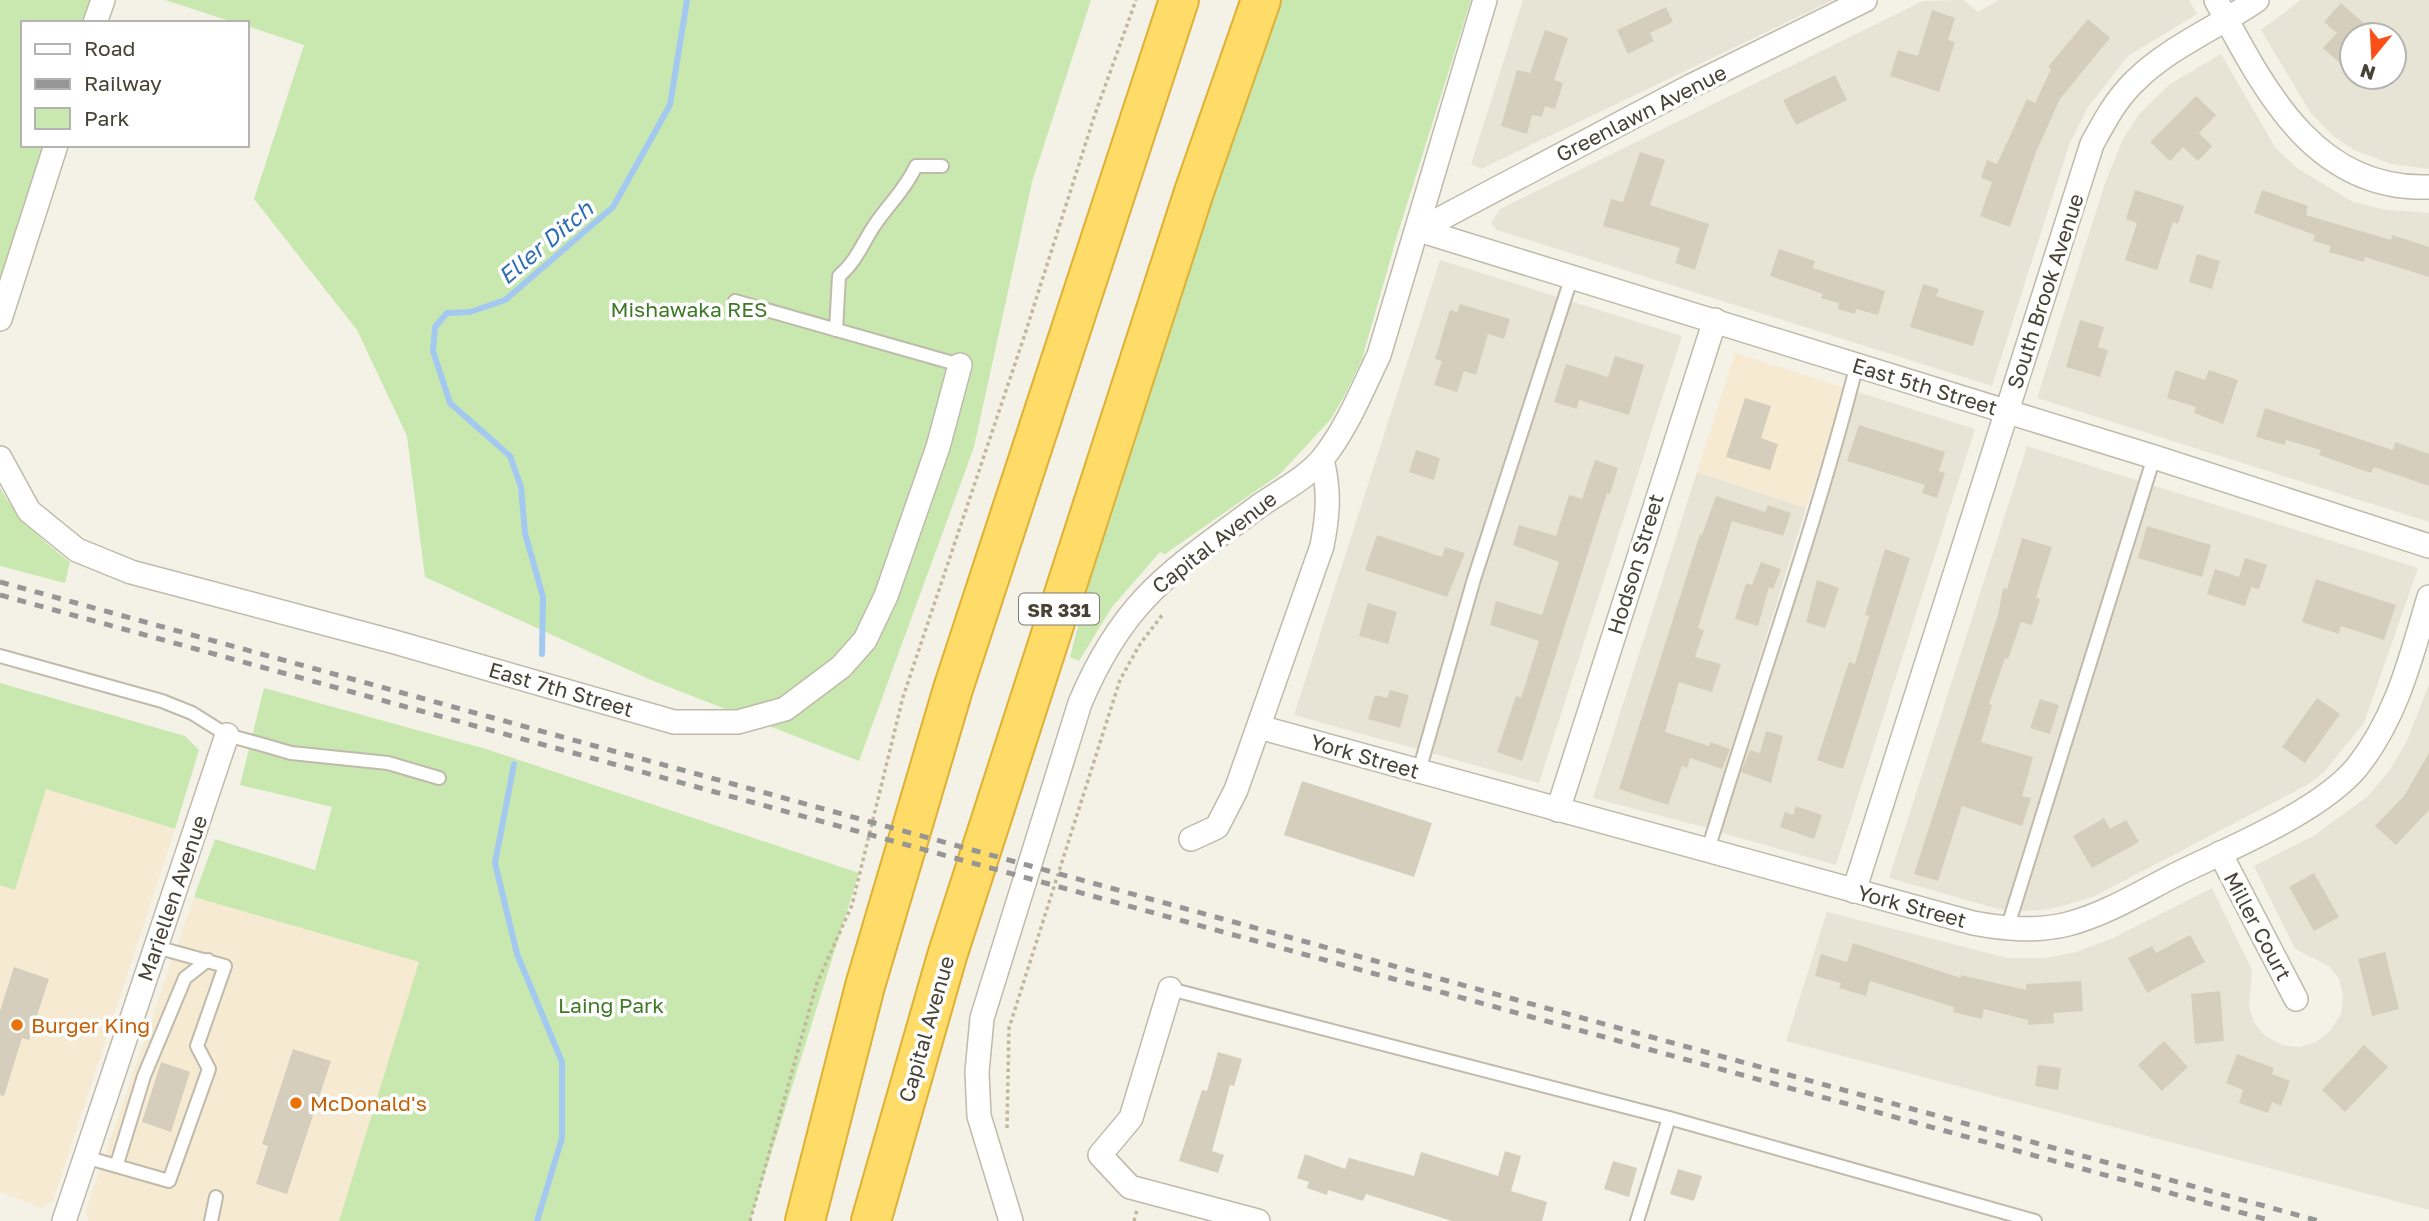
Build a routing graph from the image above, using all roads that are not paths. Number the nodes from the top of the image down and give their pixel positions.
1 (103, 0) edge
2 (1179, 0) edge
3 (1261, 0) edge
4 (1485, 0) edge
5 (1865, 0) edge
6 (2257, 0) edge
7 (2221, 10) edge
8 (96, 21) edge
9 (55, 147) edge
10 (942, 166) dead end
11 (2429, 187) edge
12 (1419, 230) junction
13 (1572, 276) junction
14 (735, 301) dead end
15 (0, 319) edge
16 (1715, 320) junction
17 (836, 330) junction
18 (960, 365) joint
19 (1857, 365) junction
20 (2007, 411) junction
21 (2154, 457) junction
22 (0, 458) edge
23 (1322, 460) junction
24 (2429, 546) edge
25 (2429, 597) edge
26 (0, 656) edge
27 (1259, 727) junction
28 (227, 735) junction
29 (1419, 771) junction
30 (439, 778) dead end
31 (1558, 810) junction
32 (1191, 839) dead end
33 (1708, 850) junction
34 (2220, 853) junction
35 (1854, 891) junction
36 (2007, 929) junction
37 (156, 947) junction
38 (208, 960) junction
39 (1170, 989) joint
40 (2296, 999) dead end
41 (1669, 1118) junction
42 (85, 1157) junction
43 (117, 1164) junction
44 (216, 1197) dead end
45 (64, 1221) edge
46 (211, 1221) edge
47 (804, 1221) edge
48 (871, 1221) edge
49 (1010, 1221) edge
50 (1258, 1221) edge
51 (1637, 1221) edge
52 (2035, 1221) edge

1 - 8 street
2 - 47 highway
3 - 48 highway, Capital Avenue / SR 331
4 - 12 street, Capital Avenue
5 - 12 street, Greenlawn Avenue
6 - 7 street, South Brook Avenue
7 - 11 street
7 - 20 street, South Brook Avenue
9 - 15 street
10 - 17 lane
12 - 13 street, East 5th Street
12 - 23 street, Capital Avenue
13 - 16 street, East 5th Street
13 - 29 lane
14 - 17 lane
16 - 19 street, East 5th Street
16 - 31 street, Hodson Street
17 - 18 lane
18 - 22 street, East 7th Street
19 - 20 street, East 5th Street
19 - 33 lane
20 - 21 street, East 5th Street
20 - 35 street, South Brook Avenue
21 - 24 street, East 5th Street
21 - 36 lane
23 - 27 street
23 - 49 street, Capital Avenue
25 - 34 street, York Street
26 - 28 lane
27 - 29 street, York Street
27 - 32 street
28 - 30 lane
28 - 37 street, Mariellen Avenue
29 - 31 street, York Street
31 - 33 street, York Street
33 - 35 street, York Street
34 - 36 street, York Street
34 - 40 street, Miller Court
35 - 36 street, York Street
37 - 38 lane
37 - 42 street, Mariellen Avenue
38 - 43 lane
38 - 43 lane
39 - 41 lane
39 - 50 street
41 - 51 lane
41 - 52 lane
42 - 43 lane
42 - 45 street, Mariellen Avenue
44 - 46 lane

